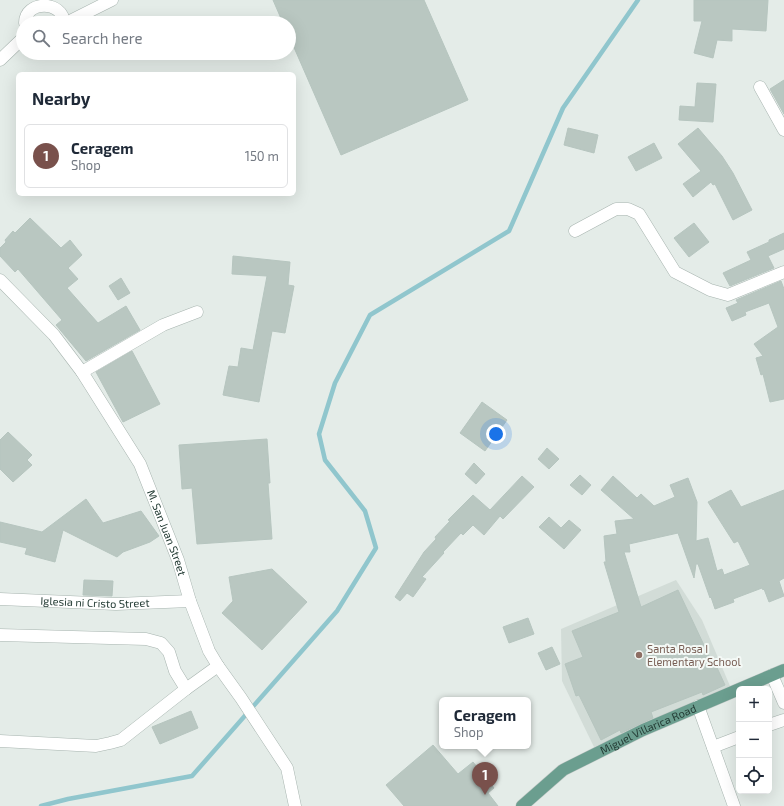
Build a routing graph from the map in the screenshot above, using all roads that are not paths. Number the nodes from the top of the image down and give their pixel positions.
1 (112, 0) edge
2 (26, 16) edge
3 (64, 16) edge
4 (79, 16) edge
5 (16, 45) edge
6 (0, 60) edge
7 (760, 87) dead end
8 (784, 130) edge
9 (575, 231) dead end
10 (784, 272) edge
11 (0, 280) edge
12 (197, 312) dead end
13 (82, 372) junction
14 (0, 599) edge
15 (190, 601) junction
16 (0, 635) edge
17 (218, 666) junction
18 (784, 670) edge
19 (772, 675) junction
20 (186, 689) junction
21 (784, 703) edge
22 (698, 706) junction
23 (784, 720) edge
24 (772, 725) edge
25 (736, 738) edge
26 (0, 741) edge
27 (713, 747) junction
28 (295, 806) edge
29 (522, 806) edge
30 (734, 806) edge

1 - 4 street
2 - 3 street
5 - 6 street
7 - 8 street
9 - 10 street
11 - 13 street, M. San Juan Street
12 - 13 street
13 - 15 street, M. San Juan Street
14 - 15 street, Iglesia ni Cristo Street
15 - 17 street, M. San Juan Street
16 - 20 street
17 - 20 street
17 - 28 street, M. San Juan Street
18 - 19 main road, Miguel Villarica Road
19 - 21 street
19 - 22 main road, Miguel Villarica Road
20 - 26 street
22 - 27 street
22 - 29 main road, Miguel Villarica Road
23 - 24 street
25 - 27 street
27 - 30 street

